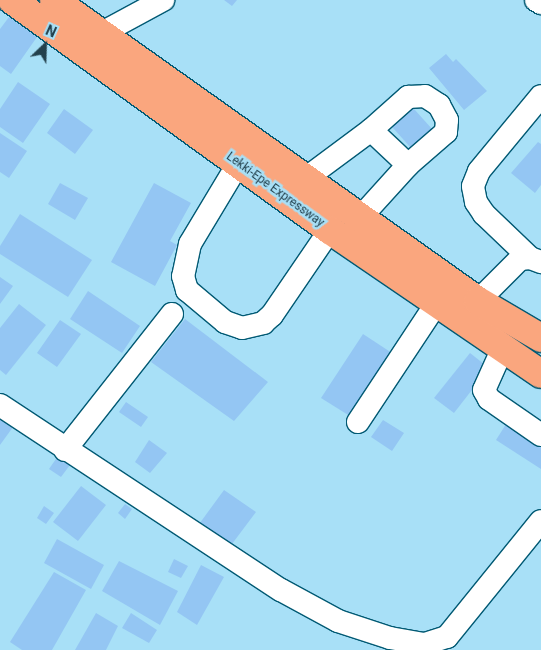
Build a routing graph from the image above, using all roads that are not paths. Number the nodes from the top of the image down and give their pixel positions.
1 (12, 0) edge
2 (54, 0) edge
3 (536, 0) edge
4 (148, 3) edge
5 (541, 3) edge
6 (100, 34) junction
7 (541, 96) edge
8 (372, 130) junction
9 (238, 164) junction
10 (408, 164) junction
11 (305, 179) junction
12 (360, 218) junction
13 (330, 230) junction
14 (536, 260) edge
15 (478, 301) junction
16 (436, 304) junction
17 (172, 314) dead end
18 (541, 338) edge
19 (502, 350) junction
20 (541, 374) edge
21 (0, 406) edge
22 (358, 422) dead end
23 (541, 435) edge
24 (65, 450) junction
25 (541, 522) edge

1 - 9 highway, Lekki-Epe Expressway
2 - 6 highway, Lekki-Epe Expressway
3 - 5 street
4 - 6 street
6 - 11 highway, Lekki-Epe Expressway
7 - 14 street
8 - 10 street
8 - 10 street
8 - 11 street
9 - 13 highway, Lekki-Epe Expressway
9 - 13 street
10 - 12 street
11 - 12 highway, Lekki-Epe Expressway
12 - 15 highway, Lekki-Epe Expressway
13 - 16 highway, Lekki-Epe Expressway
14 - 15 street
15 - 18 highway, Lekki-Epe Expressway
16 - 19 highway, Lekki-Epe Expressway
16 - 22 street
17 - 24 street
19 - 20 highway, Lekki-Epe Expressway
19 - 23 street
21 - 24 street
24 - 25 street

